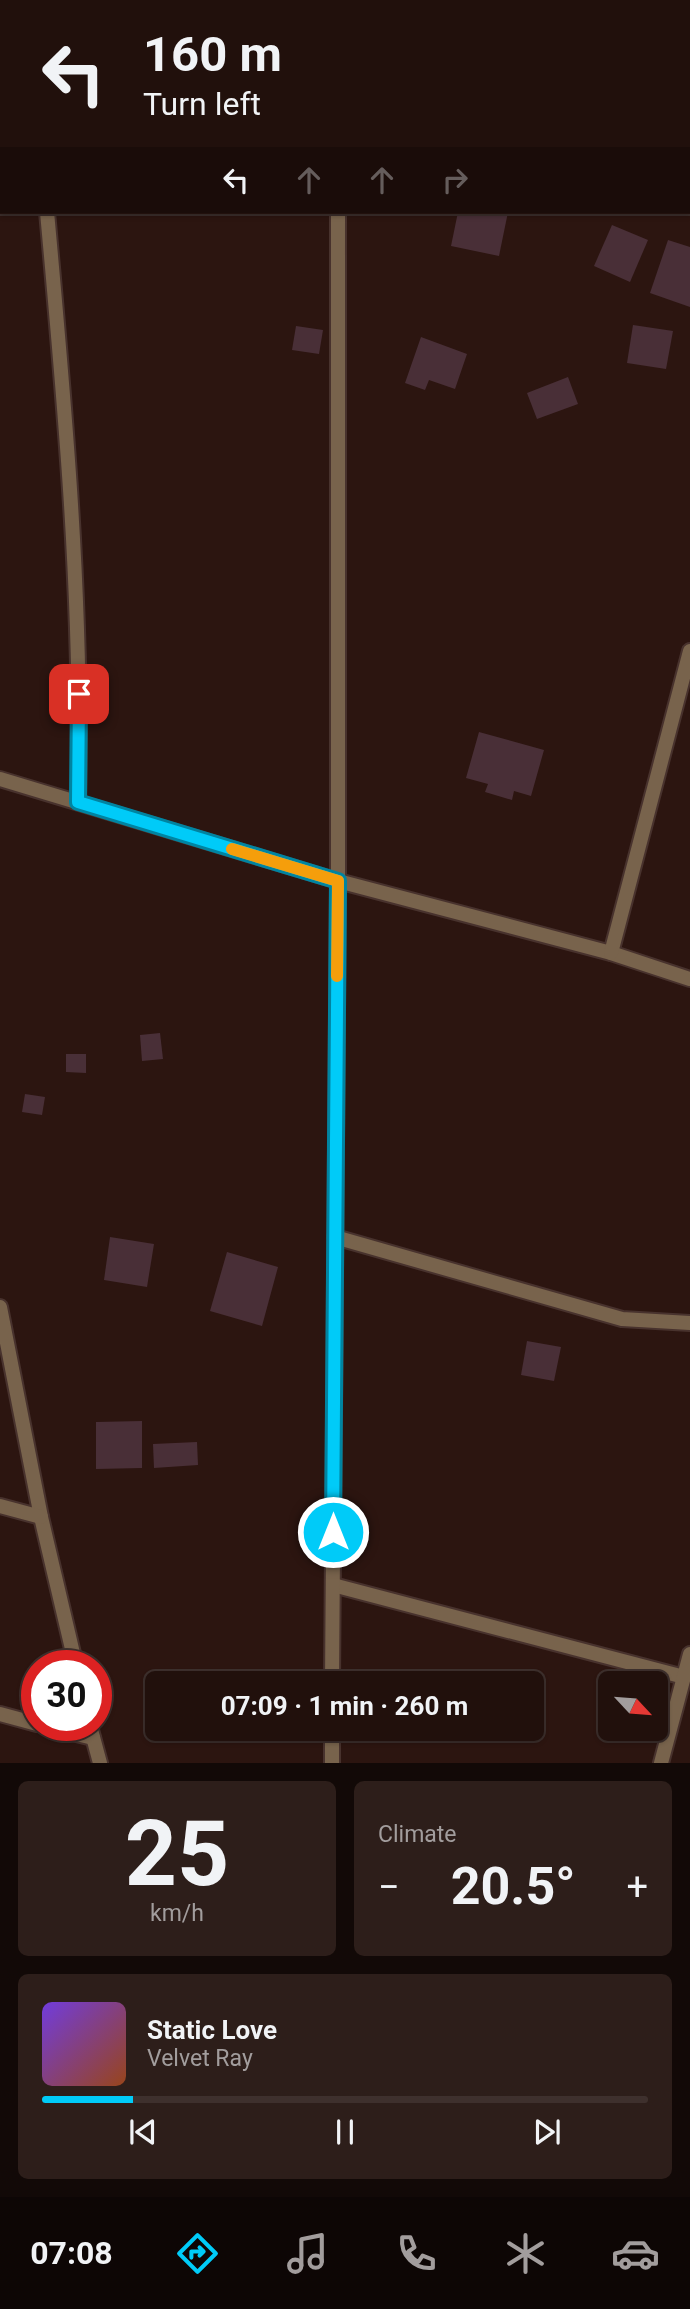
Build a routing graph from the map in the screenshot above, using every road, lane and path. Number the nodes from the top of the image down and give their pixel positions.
1 (47, 214) edge
2 (338, 214) edge
3 (690, 651) edge
4 (0, 779) edge
5 (78, 802) junction
6 (338, 881) junction
7 (611, 953) junction
8 (690, 979) edge
9 (335, 1237) junction
10 (0, 1307) edge
11 (690, 1323) edge
12 (0, 1506) edge
13 (41, 1517) junction
14 (333, 1585) junction
15 (72, 1650) edge
16 (690, 1654) edge
17 (332, 1671) edge
18 (684, 1677) junction
19 (0, 1714) edge
20 (21, 1720) edge
21 (94, 1741) edge
22 (332, 1741) edge
23 (100, 1763) edge
24 (332, 1763) edge
25 (661, 1763) edge

1 - 5 street
2 - 6 street
3 - 7 street
4 - 5 street
5 - 6 street
6 - 7 street
6 - 9 street
7 - 8 street
9 - 11 street
9 - 14 street
10 - 13 street
12 - 13 street
13 - 15 street
14 - 17 street
14 - 18 street
16 - 18 street
18 - 25 street
19 - 20 street
21 - 23 street
22 - 24 street

